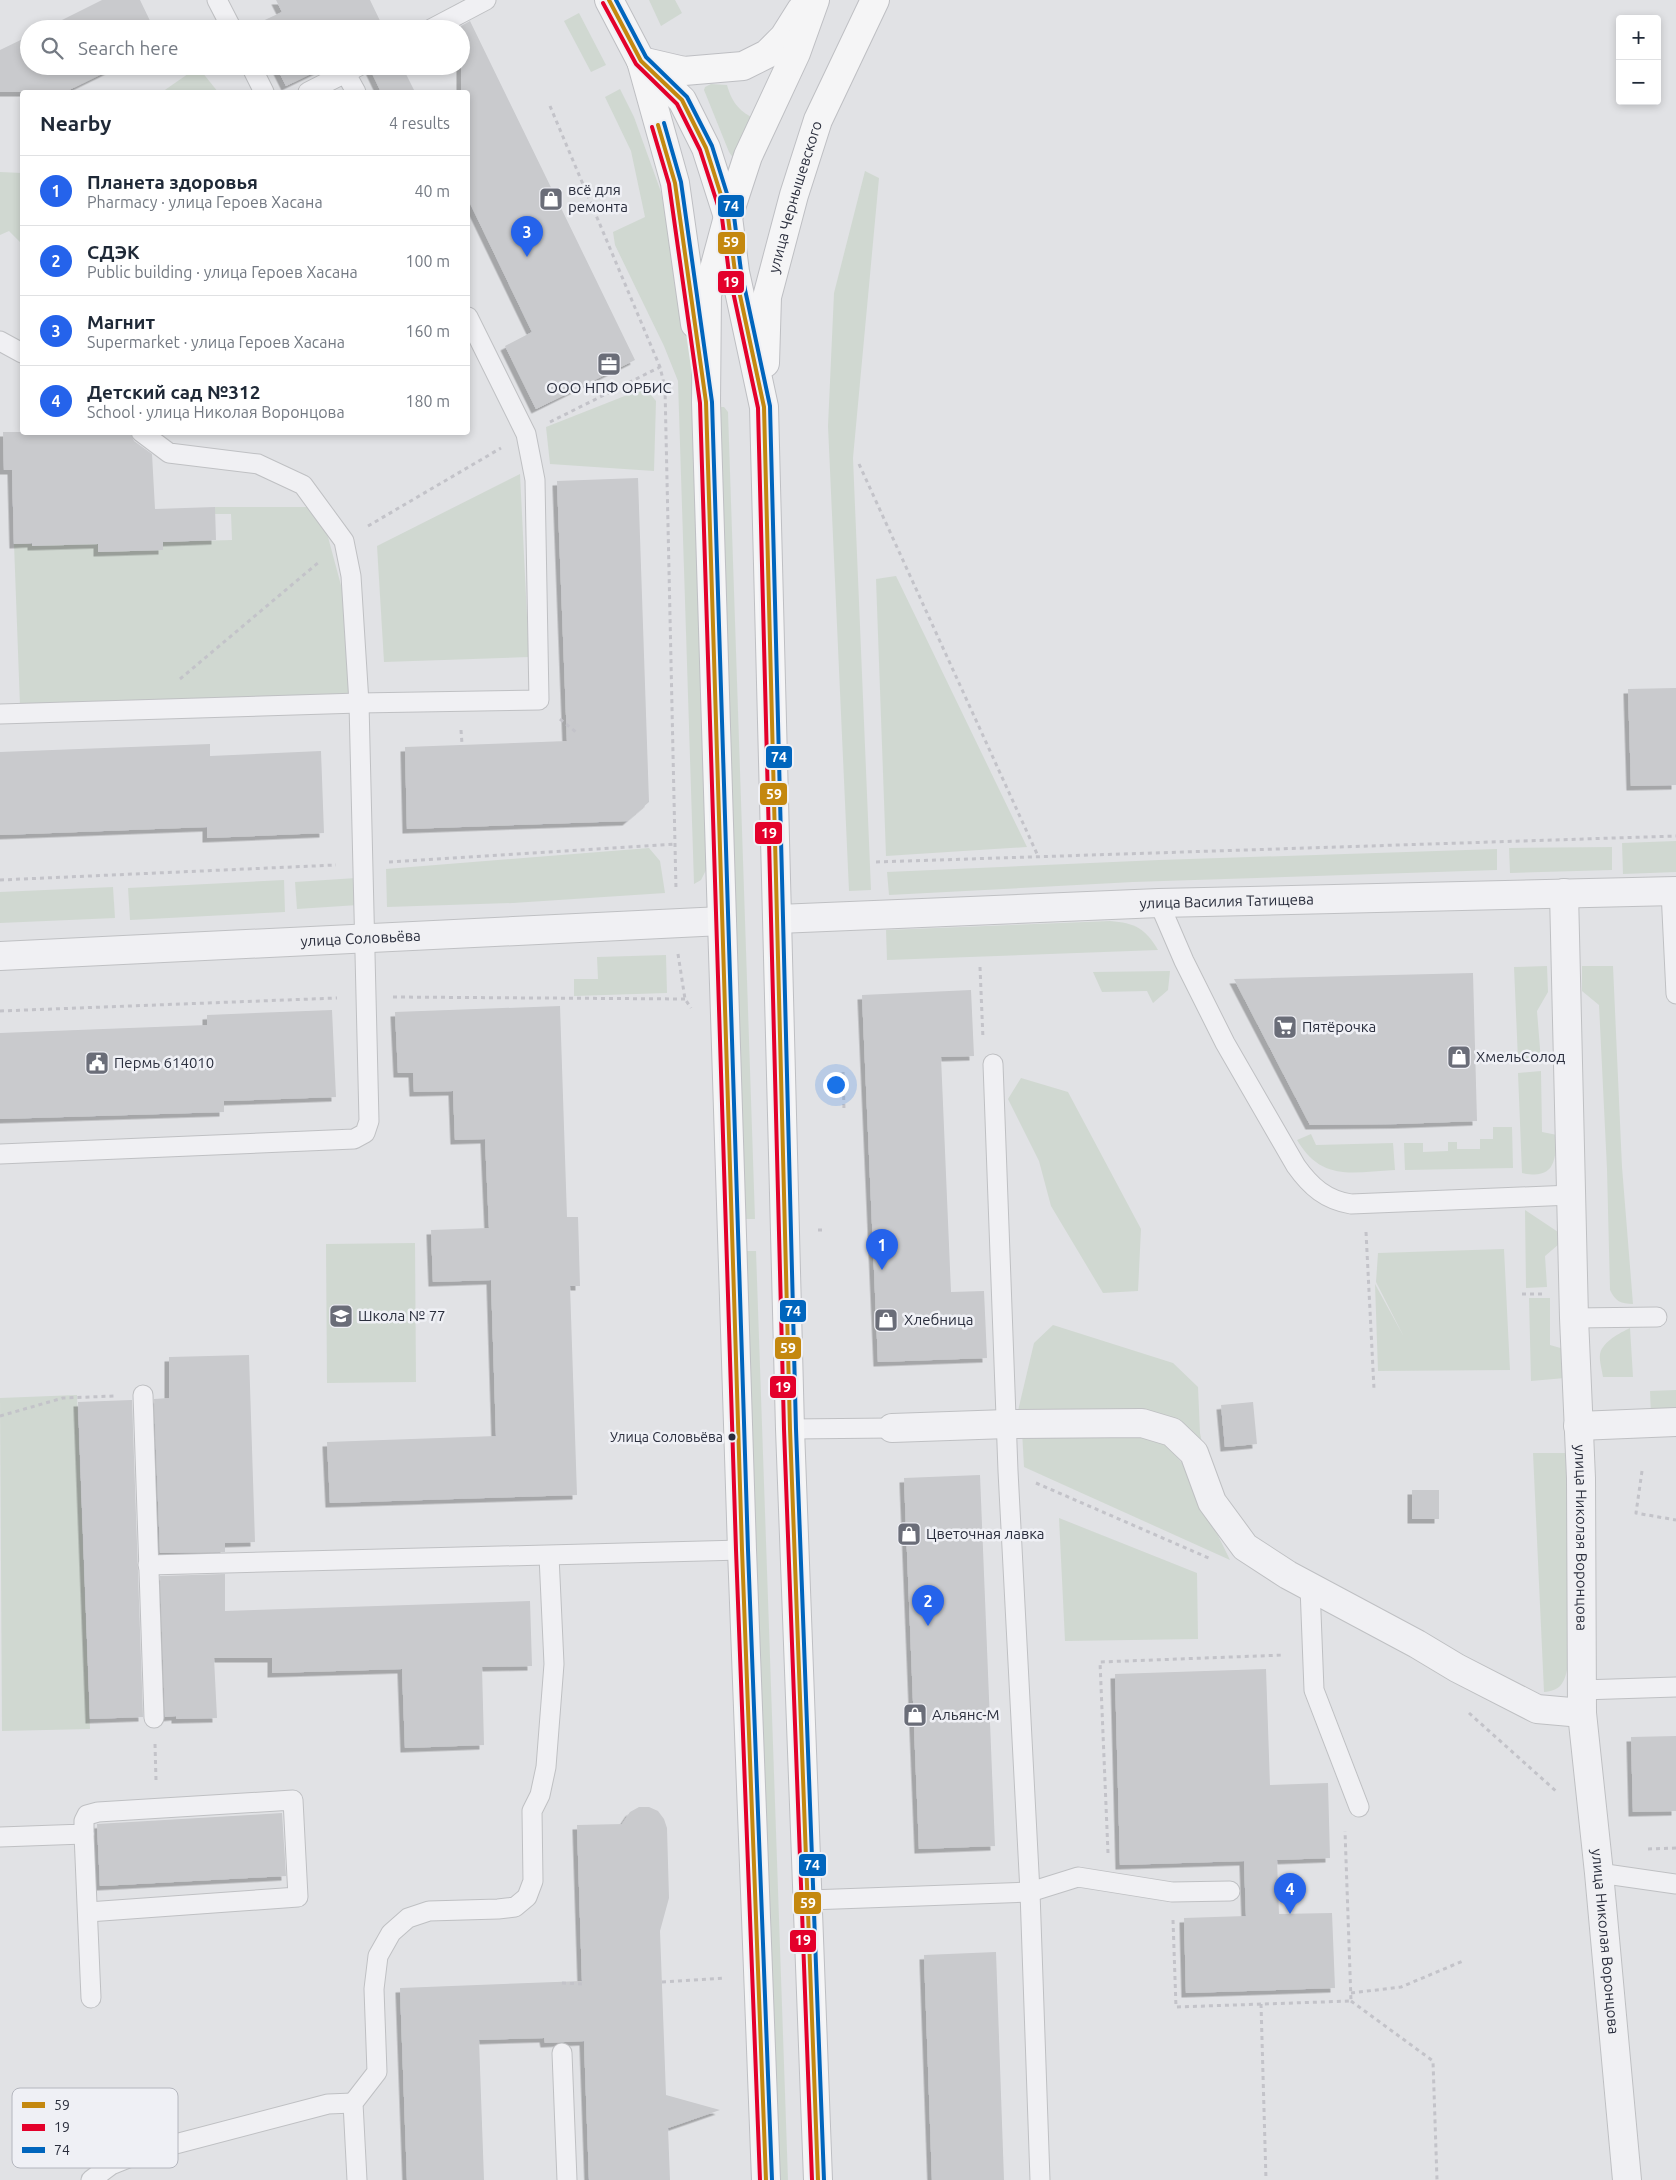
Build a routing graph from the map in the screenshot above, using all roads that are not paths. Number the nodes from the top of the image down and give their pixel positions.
1 (217, 0) edge
2 (486, 0) edge
3 (609, 0) edge
4 (806, 0) edge
5 (815, 0) edge
6 (875, 0) edge
7 (227, 20) edge
8 (448, 20) edge
9 (641, 61) junction
10 (256, 75) edge
11 (343, 75) edge
12 (354, 75) edge
13 (263, 90) edge
14 (312, 90) edge
15 (356, 90) edge
16 (728, 216) junction
17 (470, 321) edge
18 (0, 341) edge
19 (20, 352) edge
20 (706, 402) junction
21 (764, 407) junction
22 (145, 435) edge
23 (359, 703) junction
24 (0, 714) edge
25 (1674, 891) edge
26 (1564, 893) junction
27 (1159, 903) junction
28 (778, 919) junction
29 (722, 921) junction
30 (364, 939) junction
31 (0, 956) edge
32 (1676, 994) edge
33 (993, 1064) road end
34 (0, 1154) edge
35 (1572, 1195) junction
36 (1657, 1317) dead end
37 (1574, 1318) junction
38 (143, 1395) road end
39 (1676, 1422) edge
40 (1007, 1424) junction
41 (1578, 1426) junction
42 (892, 1428) joint
43 (790, 1429) junction
44 (742, 1550) junction
45 (549, 1556) junction
46 (148, 1565) junction
47 (1310, 1587) junction
48 (1676, 1687) edge
49 (1581, 1702) junction
50 (154, 1718) road end
51 (1359, 1807) road end
52 (84, 1834) junction
53 (0, 1837) edge
54 (1599, 1873) junction
55 (1676, 1884) edge
56 (1230, 1891) dead end
57 (1030, 1892) junction
58 (809, 1900) junction
59 (88, 1912) junction
60 (91, 1998) dead end
61 (562, 2053) dead end
62 (354, 2103) junction
63 (178, 2143) edge
64 (107, 2168) edge
65 (91, 2180) edge
66 (357, 2180) edge
67 (568, 2180) edge
68 (766, 2180) edge
69 (818, 2180) edge
70 (1040, 2180) edge
71 (1627, 2180) edge

1 - 7 lane
2 - 8 lane
3 - 9 main road
4 - 9 main road
5 - 16 main road
6 - 21 main road, улица Чернышевского
9 - 16 main road
9 - 20 main road
10 - 13 lane
11 - 14 lane
12 - 15 lane
16 - 20 main road
16 - 21 main road
17 - 23 lane
18 - 19 lane
20 - 29 main road
21 - 28 main road
22 - 23 lane
23 - 24 lane
23 - 30 lane
25 - 26 street, улица Василия Татищева
25 - 32 lane
26 - 27 street, улица Василия Татищева
26 - 35 street, улица Николая Воронцова
27 - 28 street, улица Василия Татищева
27 - 35 lane
28 - 43 main road
29 - 30 street, улица Соловьёва
29 - 44 main road
30 - 31 street, улица Соловьёва
30 - 34 lane
33 - 40 lane
35 - 37 street, улица Николая Воронцова
36 - 37 lane
37 - 41 street, улица Николая Воронцова
38 - 46 lane
39 - 41 street
40 - 42 street
40 - 47 street
40 - 57 lane
41 - 49 street, улица Николая Воронцова
42 - 43 lane
43 - 58 main road
44 - 45 lane
44 - 68 main road
45 - 46 lane
45 - 62 lane
46 - 50 lane
47 - 49 street
47 - 51 lane
48 - 49 lane
49 - 54 street, улица Николая Воронцова
52 - 53 lane
52 - 59 lane
52 - 59 lane
54 - 55 lane
54 - 71 street, улица Николая Воронцова
56 - 57 lane
57 - 58 lane
57 - 70 lane
58 - 69 main road
59 - 60 lane
61 - 67 lane
62 - 63 lane
62 - 66 lane
64 - 65 lane

